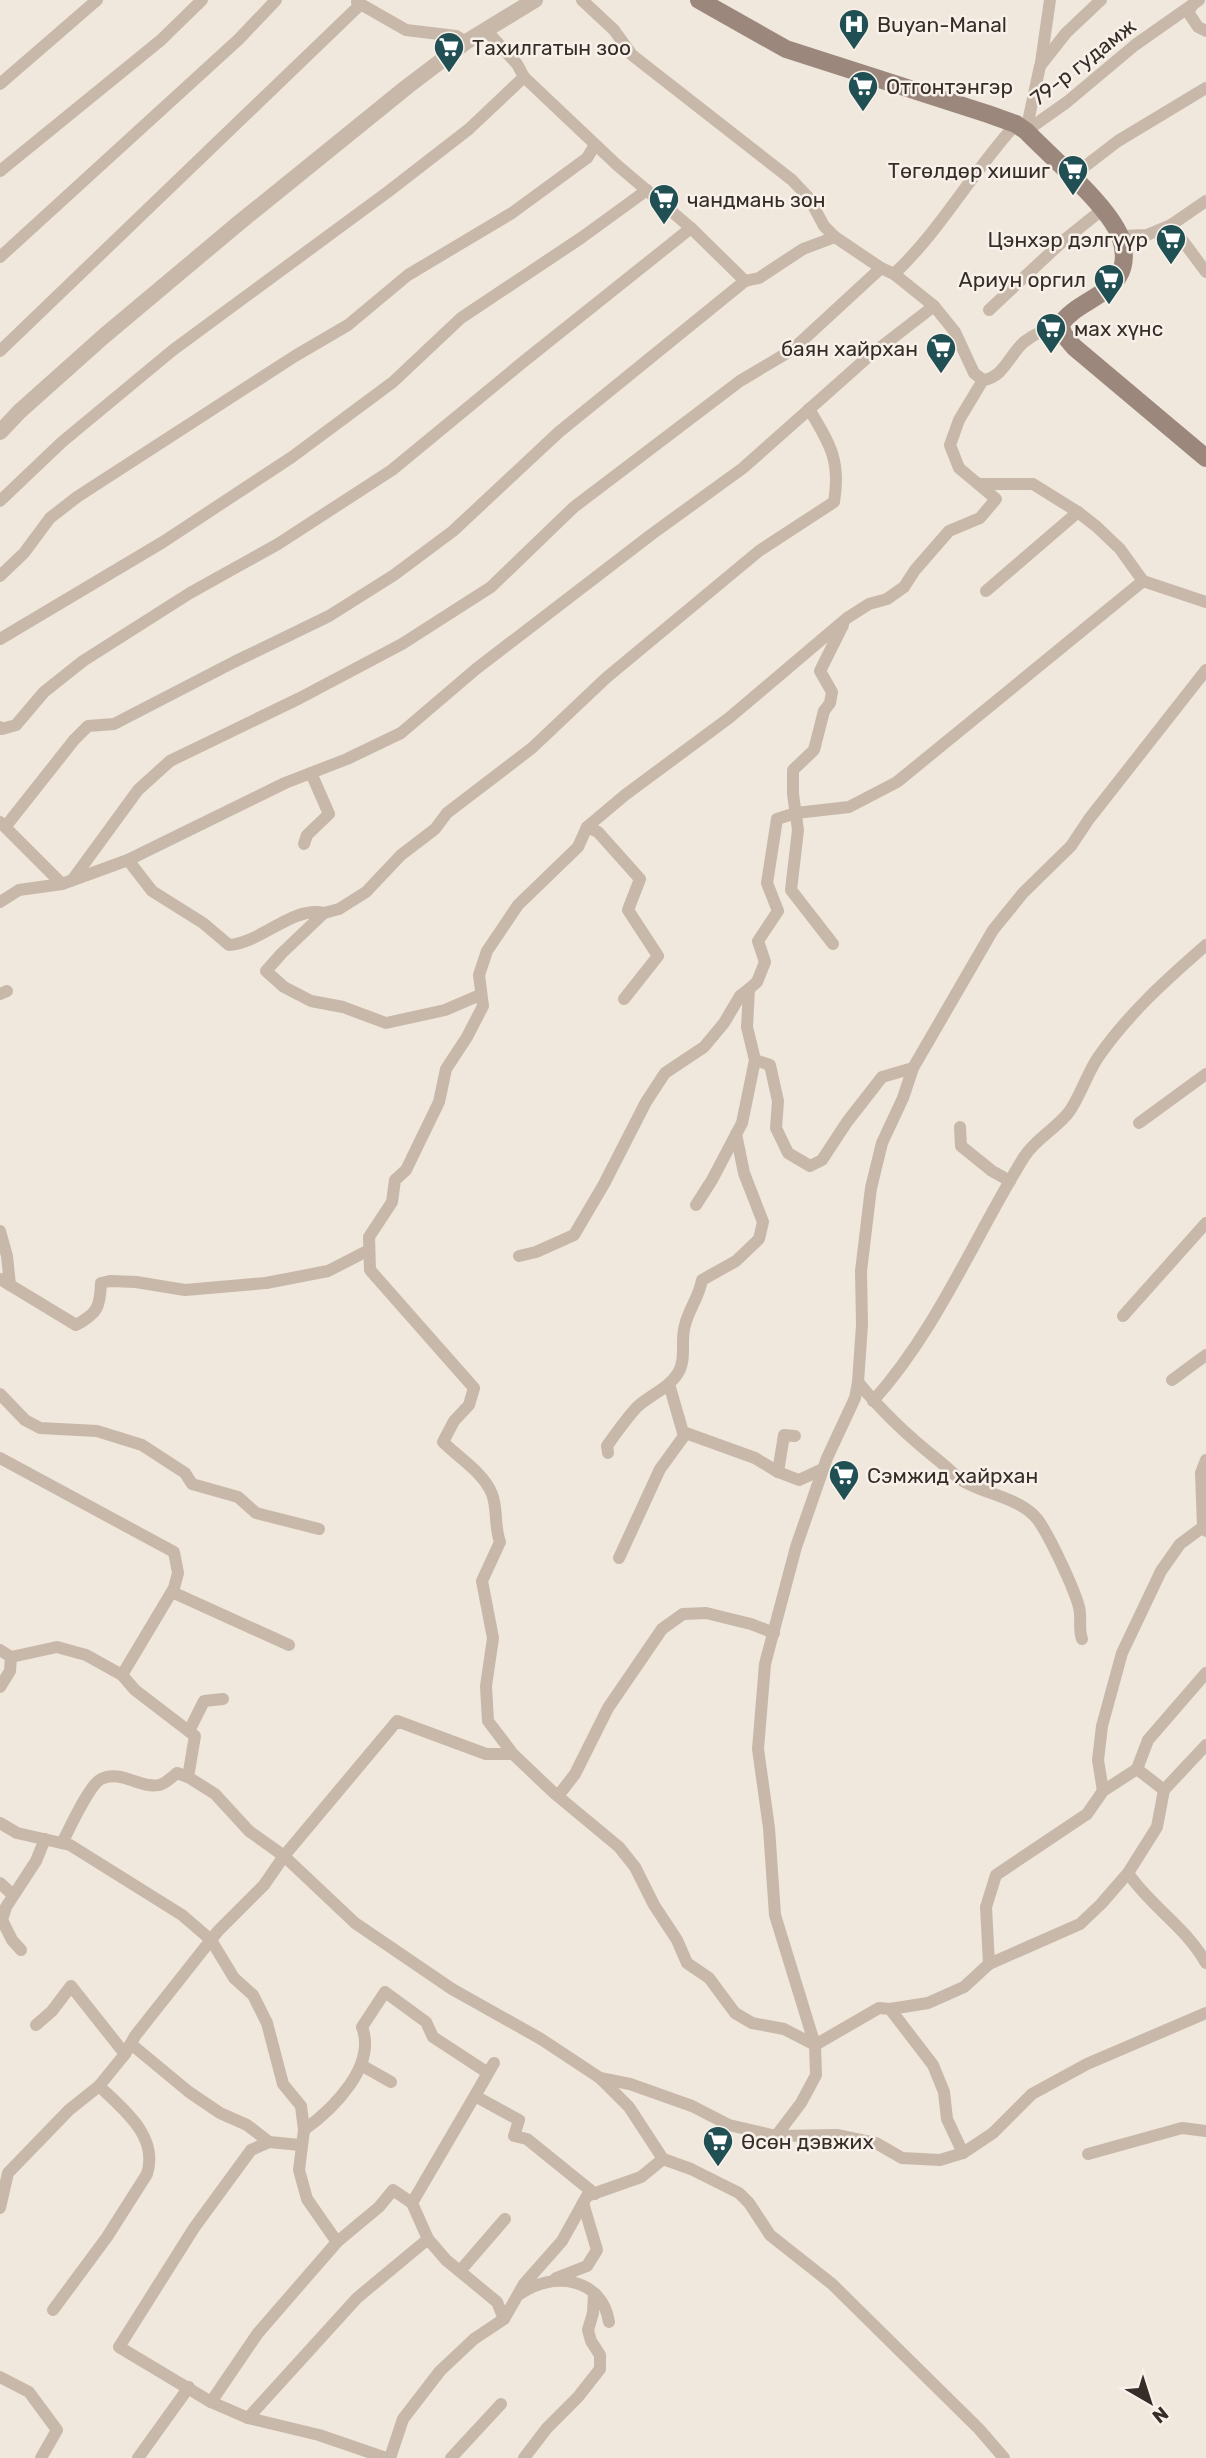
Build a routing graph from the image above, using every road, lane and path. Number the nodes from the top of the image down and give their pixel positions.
1 (97, 0) edge
2 (202, 0) edge
3 (276, 0) edge
4 (535, 0) edge
5 (582, 0) edge
6 (699, 0) edge
7 (1050, 0) edge
8 (1101, 0) edge
9 (358, 2) edge
10 (1196, 2) edge
11 (485, 30) junction
12 (1206, 31) edge
13 (466, 42) junction
14 (1040, 66) junction
15 (524, 77) junction
16 (0, 84) edge
17 (1206, 88) edge
18 (1021, 128) junction
19 (595, 145) junction
20 (0, 172) edge
21 (1072, 177) junction
22 (647, 190) junction
23 (1206, 201) edge
24 (1103, 209) junction
25 (1171, 225) junction
26 (691, 228) junction
27 (1120, 236) junction
28 (835, 237) junction
29 (0, 257) edge
30 (881, 268) junction
31 (1206, 272) edge
32 (894, 274) junction
33 (745, 281) junction
34 (934, 306) junction
35 (989, 310) dead end
36 (1060, 325) junction
37 (0, 351) edge
38 (983, 380) junction
39 (809, 409) junction
40 (0, 432) edge
41 (1206, 458) edge
42 (979, 484) junction
43 (0, 501) edge
44 (1078, 512) junction
45 (0, 576) edge
46 (1143, 580) junction
47 (986, 591) dead end
48 (1206, 602) edge
49 (847, 618) junction
50 (0, 639) edge
51 (1206, 670) edge
52 (0, 727) edge
53 (311, 773) junction
54 (796, 813) junction
55 (3, 823) edge
56 (587, 827) junction
57 (304, 844) dead end
58 (128, 860) junction
59 (68, 882) junction
60 (0, 902) edge
61 (324, 913) junction
62 (833, 944) dead end
63 (1206, 945) edge
64 (749, 989) junction
65 (481, 995) junction
66 (624, 999) dead end
67 (755, 1060) junction
68 (913, 1068) junction
69 (1206, 1074) edge
70 (1139, 1123) dead end
71 (960, 1128) dead end
72 (736, 1134) junction
73 (1010, 1181) junction
74 (696, 1205) dead end
75 (1206, 1223) edge
76 (0, 1231) edge
77 (369, 1250) junction
78 (519, 1256) dead end
79 (5, 1282) edge
80 (1123, 1316) dead end
81 (1206, 1356) edge
82 (1172, 1380) dead end
83 (859, 1382) junction
84 (669, 1384) junction
85 (0, 1394) edge
86 (873, 1401) junction
87 (683, 1432) junction
88 (795, 1436) dead end
89 (608, 1453) dead end
90 (0, 1458) edge
91 (1206, 1460) edge
92 (823, 1469) junction
93 (778, 1472) junction
94 (319, 1529) dead end
95 (1204, 1529) edge
96 (620, 1558) dead end
97 (172, 1592) junction
98 (774, 1633) junction
99 (1082, 1639) dead end
100 (289, 1645) dead end
101 (5, 1654) edge
102 (1206, 1673) edge
103 (122, 1675) junction
104 (0, 1687) edge
105 (223, 1699) dead end
106 (189, 1731) junction
107 (1206, 1745) edge
108 (513, 1754) junction
109 (1137, 1769) junction
110 (188, 1777) junction
111 (1164, 1790) junction
112 (1103, 1791) junction
113 (558, 1796) junction
114 (0, 1823) edge
115 (45, 1839) junction
116 (62, 1843) junction
117 (284, 1856) junction
118 (1128, 1873) junction
119 (0, 1883) edge
120 (13, 1895) junction
121 (211, 1940) junction
122 (21, 1950) dead end
123 (1206, 1963) edge
124 (989, 1964) junction
125 (890, 2009) junction
126 (1206, 2013) edge
127 (36, 2025) dead end
128 (815, 2045) junction
129 (128, 2049) junction
130 (361, 2065) junction
131 (491, 2068) junction
132 (600, 2078) junction
133 (391, 2082) dead end
134 (99, 2086) junction
135 (303, 2130) junction
136 (1206, 2131) edge
137 (776, 2136) junction
138 (269, 2142) junction
139 (300, 2146) junction
140 (963, 2153) junction
141 (1088, 2154) dead end
142 (663, 2159) junction
143 (595, 2194) junction
144 (412, 2203) junction
145 (583, 2203) junction
146 (0, 2208) edge
147 (505, 2219) dead end
148 (428, 2239) junction
149 (337, 2242) junction
150 (592, 2259) junction
151 (460, 2271) junction
152 (553, 2280) junction
153 (593, 2291) junction
154 (514, 2298) junction
155 (53, 2310) dead end
156 (504, 2319) junction
157 (609, 2322) dead end
158 (0, 2377) edge
159 (189, 2387) junction
160 (211, 2402) junction
161 (501, 2404) dead end
162 (248, 2418) junction
163 (41, 2458) edge
164 (138, 2458) edge
165 (388, 2458) edge
166 (451, 2458) edge
167 (524, 2458) edge
168 (1004, 2458) edge

1 - 16 street
2 - 20 street
3 - 29 street
4 - 11 street
5 - 28 street
6 - 18 main road
7 - 14 street
8 - 14 street
9 - 13 street
9 - 37 street
10 - 12 street
10 - 18 street, 79-р гудамж
11 - 13 street
11 - 15 street
13 - 40 street
14 - 18 street
15 - 19 street
15 - 43 street
17 - 21 street
18 - 21 main road
18 - 32 street, 79-р гудамж
19 - 22 street
19 - 45 street
21 - 24 main road
22 - 26 street
22 - 50 street
23 - 25 street
24 - 27 main road
24 - 35 street
25 - 27 street
25 - 31 street
26 - 33 street
26 - 52 street
27 - 36 main road
28 - 30 street
28 - 33 street
30 - 32 street
30 - 59 street
32 - 34 street
33 - 55 street
34 - 38 street
34 - 39 street
36 - 38 street
36 - 41 main road
38 - 42 street
39 - 53 street
39 - 61 street
42 - 44 street
42 - 49 street
44 - 46 street
44 - 47 street
46 - 48 street
46 - 54 street
49 - 54 street
49 - 56 street
51 - 68 street
53 - 57 street
53 - 58 street
54 - 62 street
54 - 64 street
55 - 59 street
56 - 65 street
56 - 66 street
58 - 59 street
58 - 61 street
59 - 60 street
61 - 65 street
63 - 73 street
64 - 67 street
64 - 78 street
65 - 77 street
67 - 68 street
67 - 72 street
68 - 83 street
69 - 70 street
71 - 73 street
72 - 74 street
72 - 84 street
73 - 86 street
75 - 80 street
76 - 79 street
77 - 79 street
77 - 108 street
81 - 82 street
83 - 86 street
83 - 92 street
84 - 87 street
84 - 89 street
85 - 94 street
86 - 99 street
87 - 93 street
87 - 96 street
88 - 93 street
90 - 97 street
91 - 95 street
92 - 93 street
92 - 98 street
95 - 112 street
97 - 100 street
97 - 103 street
98 - 113 street
98 - 128 street
101 - 103 street
101 - 104 street
102 - 109 street
103 - 106 street
105 - 106 street
106 - 110 street
107 - 111 street
108 - 113 street
108 - 117 street
109 - 111 street
109 - 112 street
110 - 116 street
110 - 117 street
111 - 118 street
112 - 124 street
113 - 128 street
114 - 115 street
115 - 116 street
115 - 120 street
116 - 121 street
117 - 121 street
117 - 132 street
118 - 123 street
118 - 124 street
119 - 120 street
120 - 122 street
121 - 129 street
121 - 135 street
124 - 125 street
125 - 128 street
125 - 140 street
126 - 140 street
127 - 129 street
128 - 137 street
129 - 134 street
129 - 138 street
130 - 131 street
130 - 133 street
130 - 135 street
131 - 143 street
131 - 144 street
132 - 137 street
132 - 142 street
134 - 146 street
134 - 155 street
135 - 139 street
136 - 141 street
137 - 140 street
138 - 139 street
138 - 159 street
139 - 149 street
142 - 143 street
142 - 168 street
143 - 145 street
144 - 148 street
144 - 149 street
145 - 150 street
145 - 154 street
147 - 151 street
148 - 151 street
148 - 162 street
149 - 160 street
150 - 152 street
150 - 153 street
151 - 156 street
152 - 153 street
152 - 154 street
153 - 157 street
153 - 167 street
154 - 156 street
156 - 165 street
158 - 163 street
159 - 160 street
159 - 164 street
160 - 162 street
161 - 166 street
162 - 165 street

